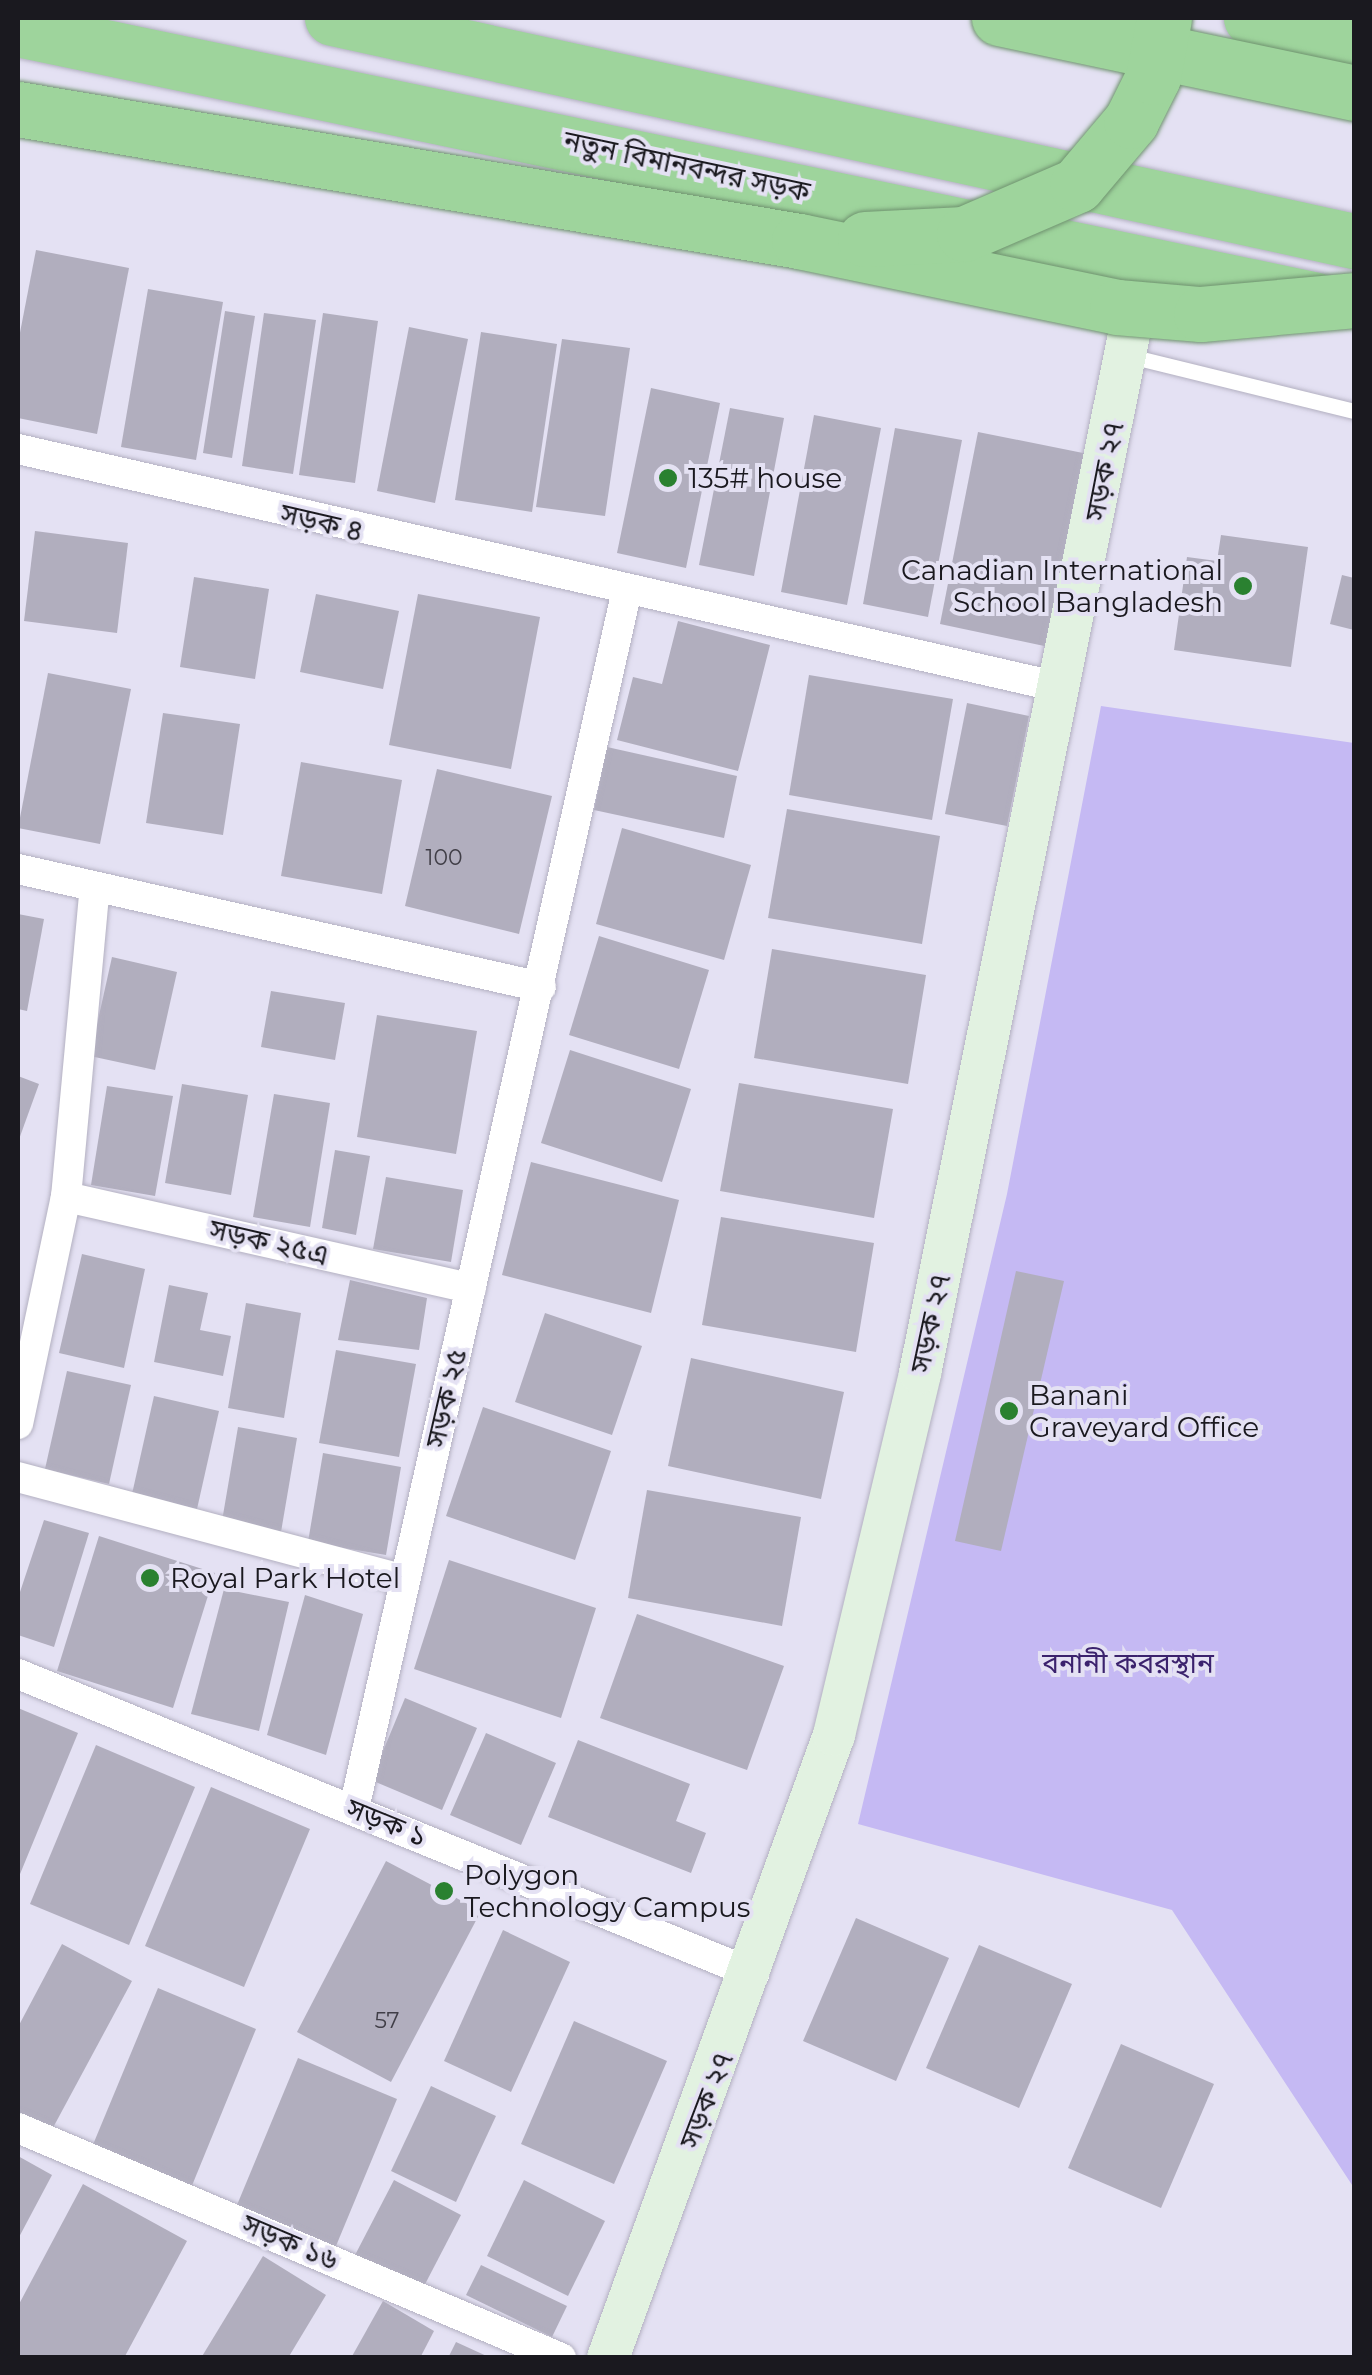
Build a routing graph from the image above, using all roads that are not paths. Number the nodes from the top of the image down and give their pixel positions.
1 (332, 18) edge
2 (999, 18) edge
3 (1164, 18) edge
4 (1251, 18) edge
5 (18, 30) edge
6 (1354, 40) edge
7 (1354, 93) edge
8 (18, 109) edge
9 (1158, 197) junction
10 (799, 241) junction
11 (1354, 241) edge
12 (1144, 260) junction
13 (1354, 300) edge
14 (1354, 309) edge
15 (1126, 355) junction
16 (1354, 411) edge
17 (18, 450) edge
18 (626, 594) junction
19 (1063, 688) junction
20 (18, 870) edge
21 (95, 887) junction
22 (541, 987) junction
23 (66, 1196) junction
24 (471, 1288) junction
25 (18, 1424) edge
26 (18, 1477) edge
27 (406, 1580) junction
28 (18, 1674) edge
29 (354, 1808) junction
30 (754, 1974) junction
31 (18, 2128) edge
32 (562, 2358) edge
33 (608, 2358) edge

1 - 9 highway
2 - 7 highway, bridge
3 - 10 highway, bridge
4 - 6 highway
5 - 12 highway, নতুন বিমানবন্দর সড়ক
8 - 10 highway, bridge
9 - 11 highway
9 - 12 highway
10 - 13 highway, bridge
12 - 14 highway, নতুন বিমানবন্দর সড়ক
12 - 15 street, সড়ক ২৭
15 - 16 lane
15 - 19 street, সড়ক ২৭
17 - 18 street, সড়ক ৪
18 - 19 street, সড়ক ৪
18 - 22 street, সড়ক ২৫
19 - 30 street, সড়ক ২৭
20 - 21 street
21 - 22 street
21 - 23 street
22 - 24 street, সড়ক ২৫
23 - 24 street, সড়ক ২৫এ
23 - 25 street
24 - 27 street, সড়ক ২৫
26 - 27 street
27 - 29 street, সড়ক ২৫
28 - 29 street, সড়ক ১
29 - 30 street, সড়ক ১
30 - 33 street, সড়ক ২৭
31 - 32 street, সড়ক ১৬

